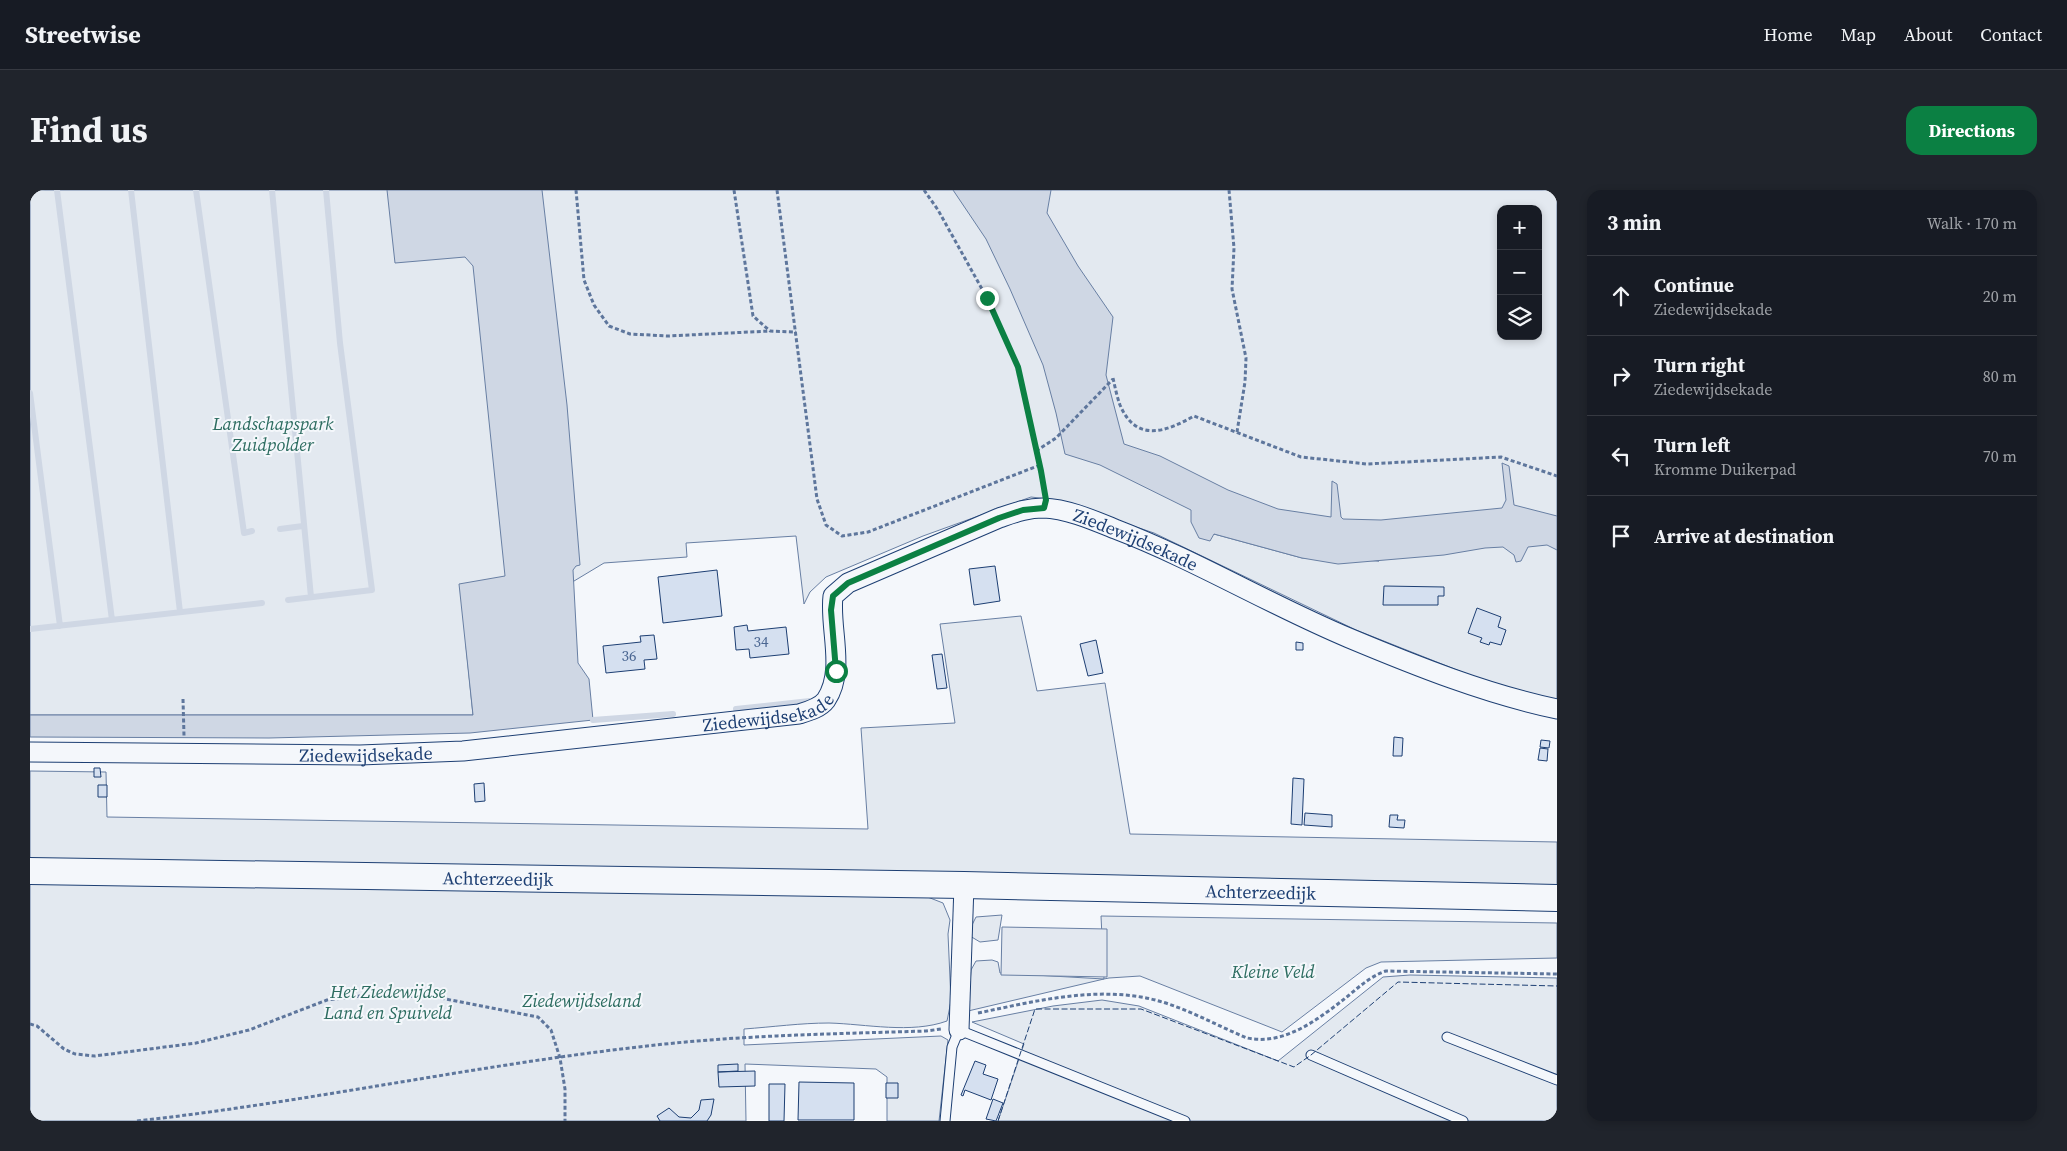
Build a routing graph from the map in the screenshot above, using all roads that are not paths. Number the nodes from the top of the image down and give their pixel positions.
1 (1557, 709) edge
2 (30, 752) edge
3 (30, 871) edge
4 (964, 885) junction
5 (1557, 898) edge
6 (960, 1025) junction
7 (1446, 1037) dead end
8 (1311, 1055) dead end
9 (1557, 1080) edge
10 (945, 1121) edge
11 (1185, 1121) edge
12 (1463, 1121) edge

1 - 2 street, Ziedewijdsekade
3 - 4 main road, Achterzeedijk
4 - 5 main road, Achterzeedijk
4 - 6 street
6 - 10 lane
6 - 11 lane
7 - 9 lane
8 - 12 lane

